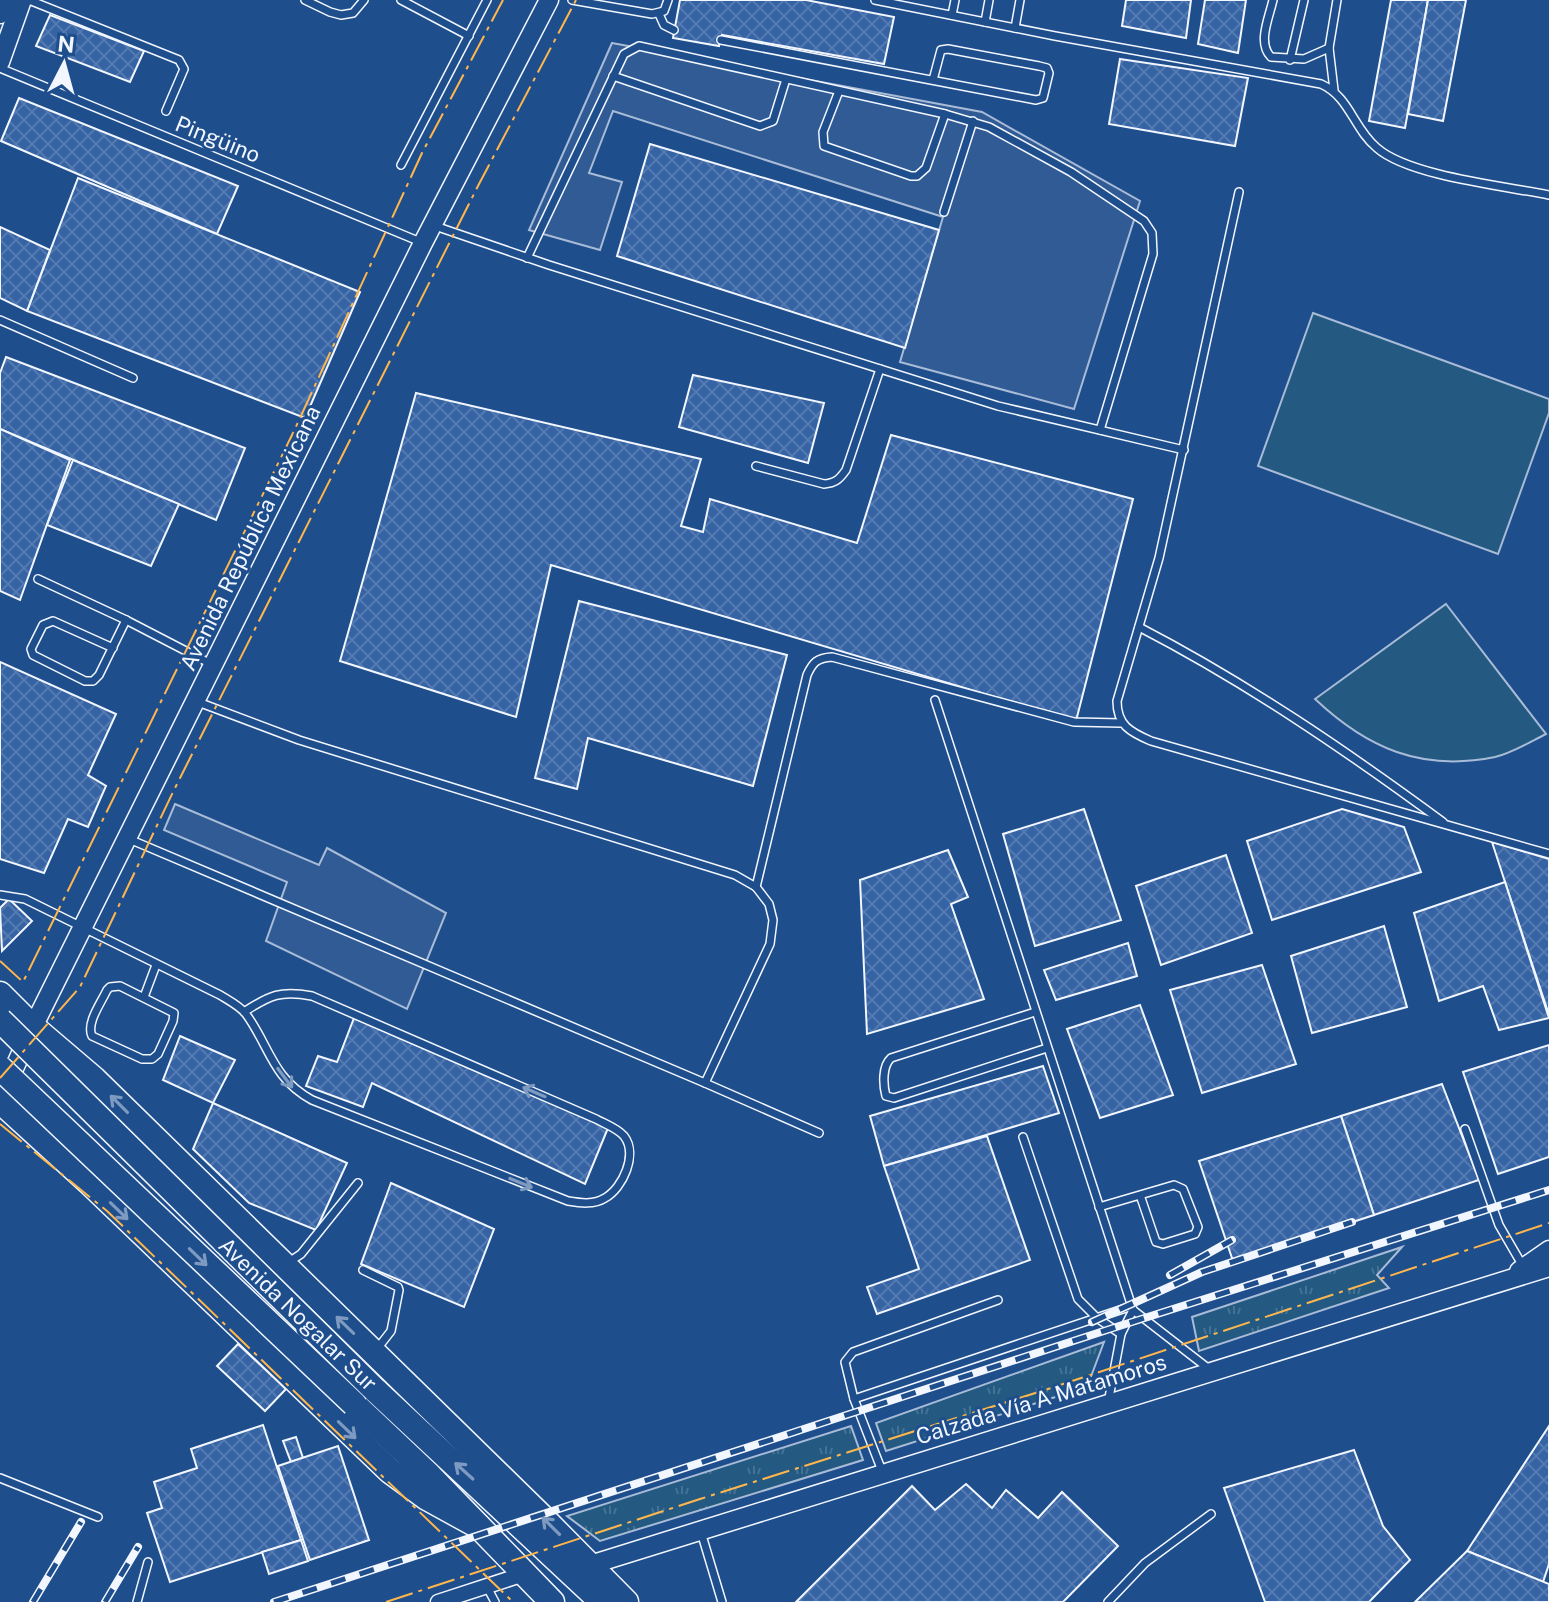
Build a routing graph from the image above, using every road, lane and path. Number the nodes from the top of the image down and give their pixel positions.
1 (5, 0) edge
2 (22, 0) edge
3 (29, 0) edge
4 (305, 0) edge
5 (364, 0) edge
6 (401, 0) edge
7 (486, 0) edge
8 (549, 0) edge
9 (572, 0) edge
10 (668, 0) edge
11 (875, 0) edge
12 (955, 0) edge
13 (989, 0) edge
14 (1020, 0) edge
15 (1273, 0) edge
16 (1304, 0) edge
17 (1337, 0) edge
18 (0, 14) edge
19 (659, 14) junction
20 (952, 15) junction
21 (985, 22) junction
22 (1015, 28) junction
23 (674, 30) dead end
24 (469, 36) junction
25 (721, 40) dead end
26 (1329, 48) junction
27 (1290, 60) junction
28 (0, 65) edge
29 (613, 76) junction
30 (786, 79) junction
31 (933, 80) junction
32 (1334, 90) junction
33 (839, 91) junction
34 (166, 111) dead end
35 (945, 114) junction
36 (973, 121) junction
37 (401, 165) dead end
38 (1239, 192) dead end
39 (1549, 195) edge
40 (944, 212) dead end
41 (432, 225) junction
42 (423, 243) junction
43 (527, 258) junction
44 (0, 320) edge
45 (880, 369) junction
46 (133, 378) dead end
47 (1100, 430) junction
48 (1184, 450) junction
49 (756, 466) dead end
50 (38, 579) dead end
51 (126, 620) junction
52 (1139, 627) junction
53 (113, 648) junction
54 (213, 665) junction
55 (935, 700) dead end
56 (196, 701) junction
57 (1121, 723) junction
58 (1448, 826) junction
59 (127, 839) junction
60 (1549, 854) edge
61 (756, 887) junction
62 (0, 895) edge
63 (81, 928) junction
64 (156, 965) junction
65 (0, 994) edge
66 (144, 997) junction
67 (244, 1012) junction
68 (1035, 1012) junction
69 (0, 1020) edge
70 (33, 1027) junction
71 (0, 1042) edge
72 (1047, 1048) junction
73 (0, 1068) edge
74 (94, 1079) junction
75 (705, 1083) junction
76 (0, 1100) edge
77 (1465, 1129) dead end
78 (819, 1133) dead end
79 (151, 1137) junction
80 (1023, 1137) dead end
81 (358, 1183) dead end
82 (91, 1184) junction
83 (1140, 1195) junction
84 (1099, 1207) junction
85 (1549, 1250) edge
86 (284, 1266) junction
87 (1549, 1267) edge
88 (363, 1270) dead end
89 (1525, 1271) junction
90 (998, 1300) dead end
91 (1132, 1308) junction
92 (1097, 1318) junction
93 (1121, 1334) junction
94 (373, 1353) junction
95 (1211, 1370) junction
96 (854, 1399) junction
97 (1108, 1403) junction
98 (882, 1474) junction
99 (0, 1478) edge
100 (1211, 1514) dead end
101 (98, 1517) dead end
102 (478, 1526) junction
103 (700, 1530) junction
104 (148, 1562) dead end
105 (590, 1565) junction
106 (524, 1574) junction
107 (487, 1587) junction
108 (137, 1602) edge
109 (438, 1602) edge
110 (495, 1602) edge
111 (552, 1602) edge
112 (602, 1602) edge
113 (626, 1602) edge
114 (722, 1602) edge
115 (1108, 1602) edge

1 - 18 street
2 - 28 street
3 - 34 lane
4 - 5 lane
6 - 24 lane
7 - 24 lane
8 - 41 street, Avenida República Mexicana
9 - 19 lane
10 - 19 lane
11 - 20 lane
12 - 20 lane
13 - 21 lane
14 - 22 lane
15 - 27 lane
16 - 27 lane
17 - 26 lane
19 - 23 lane
20 - 21 lane
21 - 22 lane
22 - 32 lane
24 - 37 lane
25 - 31 lane
26 - 27 lane
26 - 32 lane
28 - 42 lane, Pingüino
29 - 30 lane
29 - 30 lane
29 - 43 lane
30 - 33 lane
31 - 31 lane
32 - 39 lane
33 - 35 lane
33 - 35 lane
35 - 36 lane
36 - 40 lane
36 - 47 lane
38 - 48 lane
41 - 42 street, Avenida República Mexicana
41 - 43 lane
42 - 54 street, Avenida República Mexicana
43 - 45 lane
44 - 46 lane
45 - 47 lane
45 - 49 lane
47 - 48 lane
48 - 52 lane
50 - 51 lane
51 - 53 lane
51 - 54 lane
52 - 57 lane
52 - 58 lane
53 - 53 lane
54 - 56 street, Avenida República Mexicana
55 - 68 lane
56 - 59 street, Avenida República Mexicana
56 - 61 lane
57 - 58 lane
57 - 61 lane
58 - 60 lane
59 - 63 street, Avenida República Mexicana
59 - 75 lane
61 - 75 lane
62 - 63 lane
63 - 64 lane
63 - 70 street, Avenida República Mexicana
64 - 66 lane
64 - 67 lane
65 - 70 highway
66 - 66 lane
67 -> 67 lane
68 - 72 lane
68 - 72 lane
112 -> 69 highway, Avenida Nogalar Sur, bridge
70 - 71 highway
70 - 74 highway
70 - 76 street, Avenida República Mexicana
72 - 84 lane
73 -> 102 highway, Avenida Nogalar Sur, bridge
74 - 76 highway
79 -> 74 highway
75 - 78 lane
76 - 82 highway
77 - 89 lane
79 - 82 highway
79 - 86 highway
80 - 92 lane
81 - 86 lane
82 -> 102 highway
83 - 83 lane
83 - 84 lane
84 - 91 lane
85 - 89 street, Calzada Vía A Matamoros
94 -> 86 highway
87 - 89 street, Calzada Vía A Matamoros
88 - 94 lane
89 - 95 street, Calzada Vía A Matamoros
90 - 96 lane
91 - 92 lane
91 - 93 lane
91 - 95 lane
92 - 93 lane
92 - 96 lane
93 - 97 lane
105 -> 94 highway
95 - 97 street, Calzada Vía A Matamoros
96 - 98 lane
97 - 98 street, Calzada Vía A Matamoros
98 - 103 street, Calzada Vía A Matamoros
99 - 101 lane
100 - 115 lane
102 - 106 highway, Avenida Nogalar Sur
103 - 105 street, Calzada Vía A Matamoros
103 - 114 lane
104 - 108 lane
105 - 113 highway
106 - 107 street
106 - 111 highway, Avenida Nogalar Sur
107 - 109 street
107 - 110 lane

